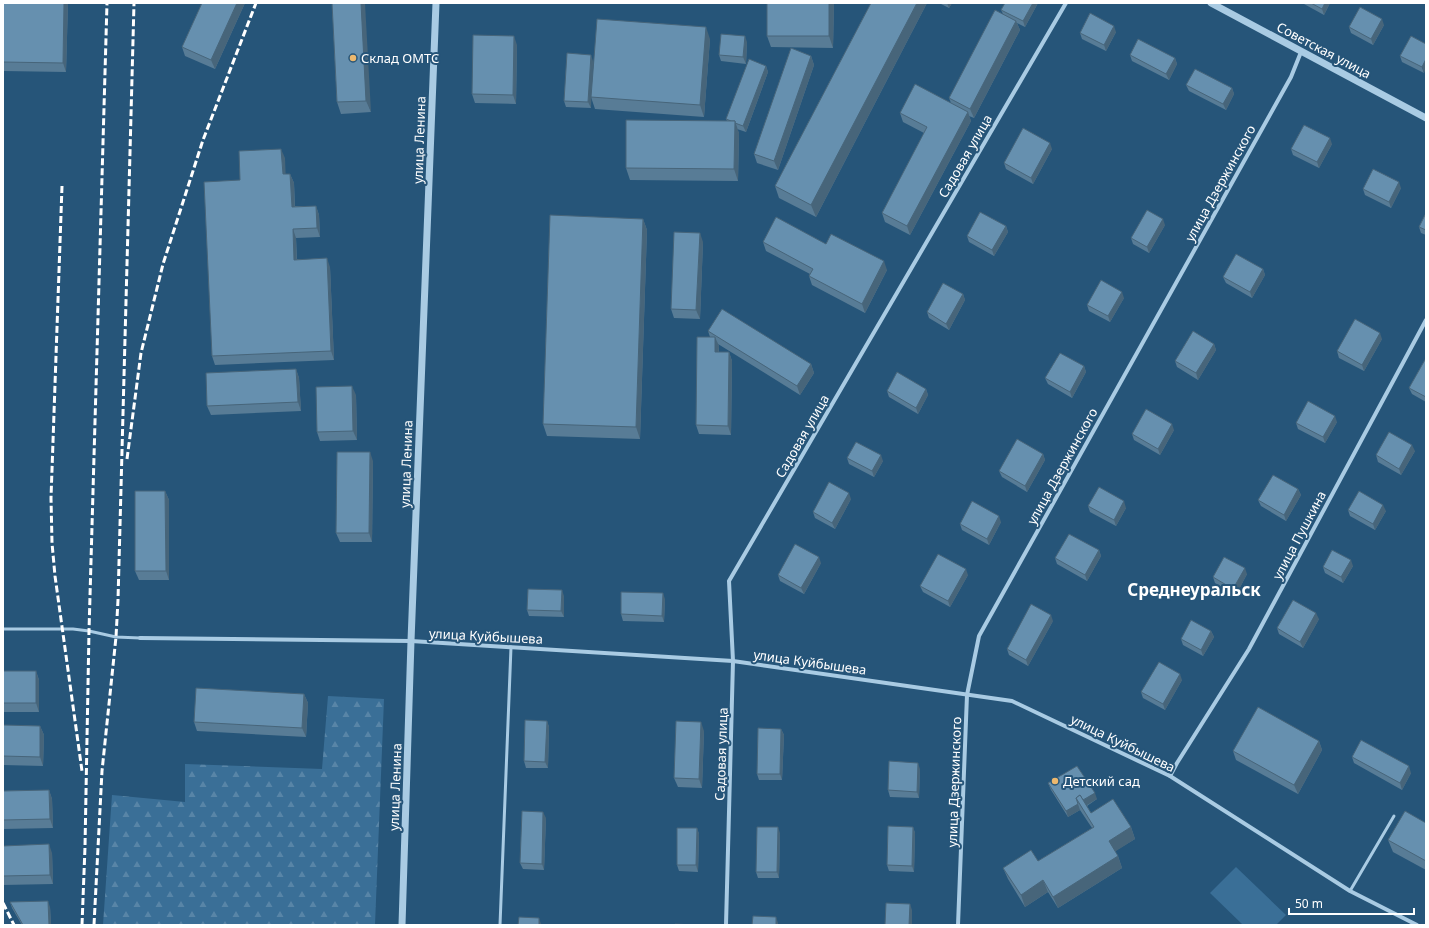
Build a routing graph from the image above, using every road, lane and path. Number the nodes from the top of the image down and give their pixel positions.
1 (436, 3) edge
2 (1066, 3) edge
3 (1211, 3) edge
4 (1302, 52) junction
5 (1426, 118) edge
6 (1426, 320) edge
7 (3, 629) edge
8 (140, 638) joint
9 (411, 642) junction
10 (511, 647) junction
11 (733, 661) junction
12 (967, 695) junction
13 (1170, 776) junction
14 (1394, 816) dead end
15 (1350, 891) junction
16 (402, 925) edge
17 (500, 925) edge
18 (726, 925) edge
19 (958, 925) edge
20 (1417, 925) edge

1 - 9 street, улица Ленина
2 - 11 street, Садовая улица
3 - 4 street, Советская улица
4 - 5 street, Советская улица
4 - 12 street, улица Дзержинского
6 - 13 street, улица Пушкина
7 - 8 lane
8 - 9 street, улица Куйбышева
9 - 10 street, улица Куйбышева
9 - 16 street, улица Ленина
10 - 11 street, улица Куйбышева
10 - 17 lane
11 - 12 street, улица Куйбышева
11 - 18 street, Садовая улица
12 - 13 street, улица Куйбышева
12 - 19 street, улица Дзержинского
13 - 15 street, улица Куйбышева
14 - 15 lane
15 - 20 street, улица Куйбышева

